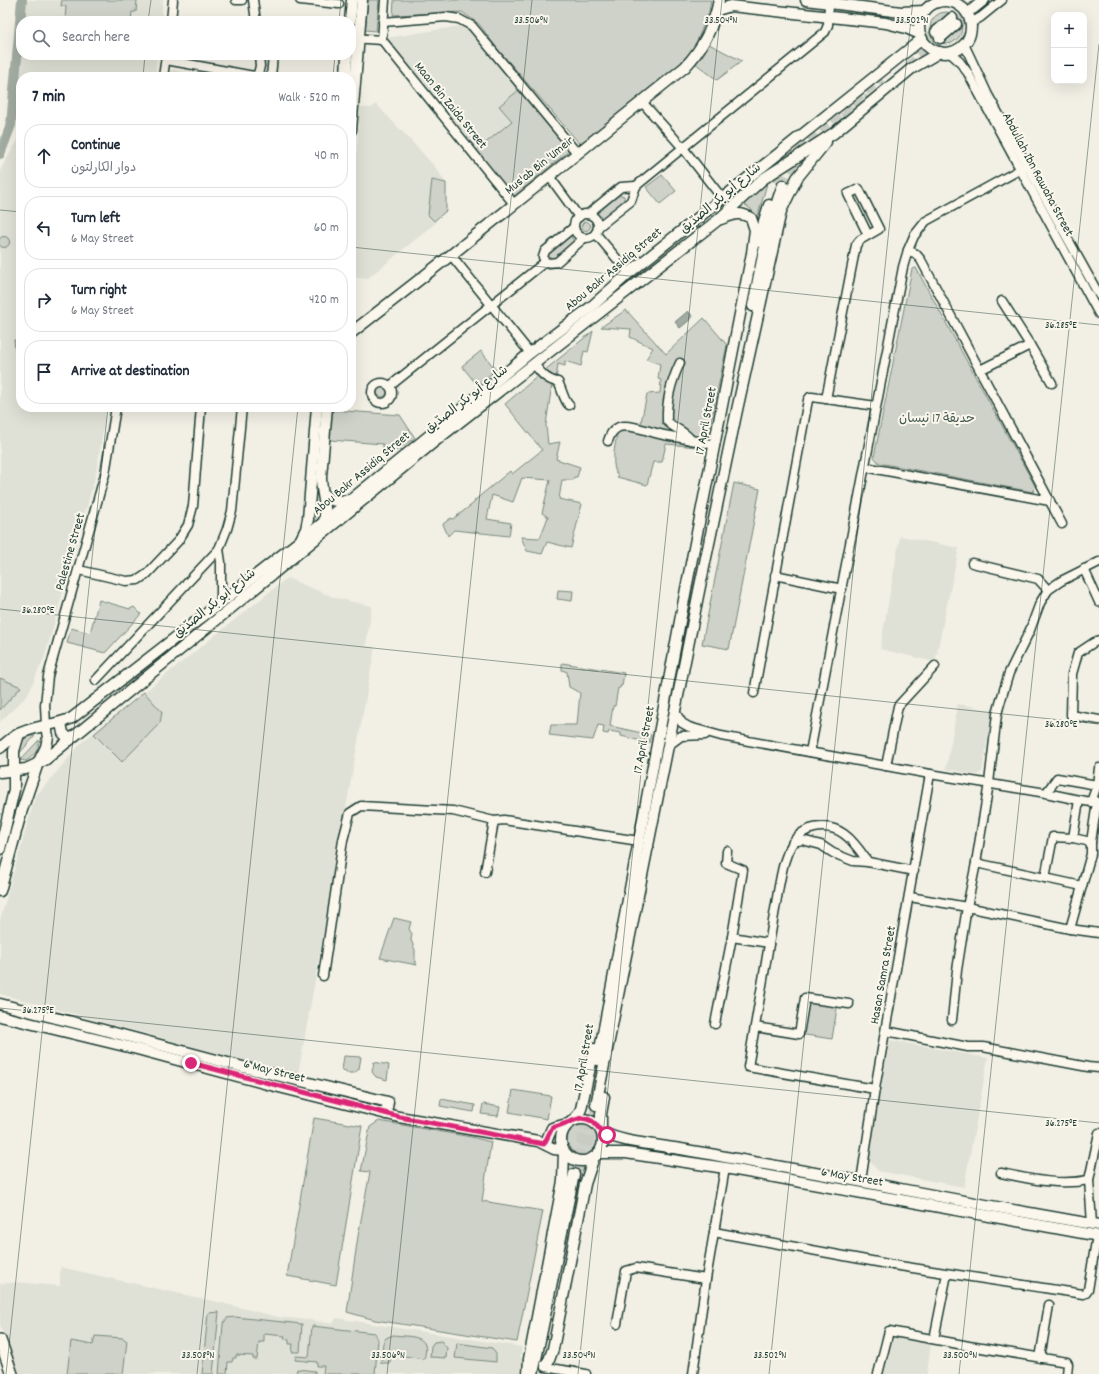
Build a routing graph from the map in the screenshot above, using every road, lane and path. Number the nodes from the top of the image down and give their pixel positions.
1 (173, 0) edge
2 (236, 0) edge
3 (242, 0) edge
4 (253, 0) edge
5 (300, 0) edge
6 (352, 0) edge
7 (362, 0) edge
8 (385, 0) edge
9 (806, 0) edge
10 (984, 0) edge
11 (1002, 0) edge
12 (952, 1) edge
13 (933, 2) edge
14 (829, 3) junction
15 (339, 4) dead end
16 (972, 4) tunnel mouth
17 (718, 5) edge
18 (925, 11) junction
19 (171, 16) edge
20 (255, 16) edge
21 (350, 16) edge
22 (828, 18) junction
23 (954, 21) tunnel mouth
24 (383, 22) junction
25 (971, 23) junction
26 (356, 33) edge
27 (938, 35) tunnel mouth
28 (921, 36) junction
29 (356, 38) edge
30 (382, 40) junction
31 (964, 44) junction
32 (944, 52) junction
33 (166, 60) edge
34 (175, 60) edge
35 (259, 60) edge
36 (273, 60) edge
37 (348, 60) edge
38 (354, 60) edge
39 (164, 72) edge
40 (232, 72) edge
41 (258, 72) edge
42 (271, 72) edge
43 (346, 72) edge
44 (353, 72) edge
45 (642, 102) junction
46 (834, 133) junction
47 (683, 148) junction
48 (577, 153) junction
49 (1020, 169) junction
50 (549, 176) junction
51 (762, 177) dead end
52 (636, 186) junction
53 (722, 198) junction
54 (514, 204) junction
55 (588, 214) junction
56 (579, 216) junction
57 (718, 220) junction
58 (574, 227) junction
59 (597, 230) junction
60 (868, 235) junction
61 (583, 239) junction
62 (908, 250) junction
63 (451, 256) junction
64 (545, 262) junction
65 (629, 273) junction
66 (1099, 295) edge
67 (1002, 301) dead end
68 (490, 305) junction
69 (591, 307) junction
70 (1099, 314) edge
71 (356, 329) edge
72 (1030, 345) junction
73 (530, 353) junction
74 (680, 363) dead end
75 (534, 364) junction
76 (980, 370) junction
77 (728, 378) junction
78 (1052, 384) dead end
79 (390, 386) dead end
80 (826, 399) junction
81 (569, 405) dead end
82 (876, 406) junction
83 (737, 410) junction
84 (115, 412) edge
85 (201, 412) edge
86 (242, 412) edge
87 (317, 412) edge
88 (327, 412) edge
89 (691, 440) junction
90 (608, 441) dead end
91 (715, 445) junction
92 (865, 467) junction
93 (323, 493) junction
94 (349, 500) junction
95 (1050, 502) junction
96 (309, 505) junction
97 (325, 508) junction
98 (324, 521) junction
99 (1062, 524) dead end
100 (314, 540) junction
101 (299, 541) junction
102 (219, 550) junction
103 (1099, 562) edge
104 (972, 563) dead end
105 (1084, 569) junction
106 (79, 570) junction
107 (775, 575) junction
108 (686, 589) junction
109 (842, 589) junction
110 (1048, 590) junction
111 (699, 591) junction
112 (1099, 602) edge
113 (221, 603) junction
114 (1099, 640) edge
115 (935, 666) dead end
116 (96, 680) dead end
117 (754, 693) dead end
118 (674, 712) junction
119 (1099, 720) edge
120 (62, 723) junction
121 (46, 726) junction
122 (19, 734) junction
123 (721, 736) junction
124 (70, 740) junction
125 (669, 745) junction
126 (0, 748) edge
127 (810, 752) junction
128 (38, 764) junction
129 (886, 766) junction
130 (1099, 768) edge
131 (14, 770) junction
132 (0, 772) edge
133 (930, 774) junction
134 (989, 783) junction
135 (1097, 785) junction
136 (1046, 793) junction
137 (1079, 800) junction
138 (1096, 802) edge
139 (494, 821) junction
140 (1073, 838) junction
141 (640, 841) junction
142 (1091, 842) junction
143 (792, 843) junction
144 (0, 849) edge
145 (727, 851) dead end
146 (868, 862) junction
147 (976, 863) junction
148 (914, 871) junction
149 (485, 872) dead end
150 (1045, 878) junction
151 (1082, 886) junction
152 (0, 891) edge
153 (910, 897) junction
154 (631, 907) junction
155 (967, 907) junction
156 (1070, 929) junction
157 (1099, 933) edge
158 (732, 937) junction
159 (769, 943) junction
160 (323, 976) dead end
161 (0, 1004) edge
162 (849, 1004) dead end
163 (30, 1012) junction
164 (0, 1016) edge
165 (952, 1020) dead end
166 (27, 1022) junction
167 (715, 1024) dead end
168 (754, 1027) junction
169 (96, 1028) junction
170 (886, 1031) junction
171 (94, 1038) junction
172 (155, 1049) junction
173 (1099, 1068) edge
174 (241, 1072) junction
175 (290, 1079) junction
176 (322, 1086) junction
177 (287, 1089) junction
178 (875, 1089) junction
179 (319, 1097) junction
180 (593, 1106) tunnel mouth
181 (386, 1114) junction
182 (569, 1123) junction
183 (602, 1131) junction
184 (1099, 1133) edge
185 (544, 1144) junction
186 (668, 1147) junction
187 (564, 1151) junction
188 (596, 1155) junction
189 (666, 1159) junction
190 (725, 1168) junction
191 (1001, 1173) dead end
192 (1089, 1180) junction
193 (861, 1181) junction
194 (1097, 1230) edge
195 (714, 1232) junction
196 (947, 1274) junction
197 (706, 1279) junction
198 (1049, 1305) dead end
199 (617, 1324) dead end
200 (934, 1339) junction
201 (0, 1340) edge
202 (1040, 1358) junction
203 (545, 1368) edge
204 (12, 1374) edge
205 (528, 1374) edge
206 (533, 1374) edge
207 (586, 1374) edge
208 (693, 1374) edge
209 (878, 1374) edge
210 (1067, 1374) edge

1 - 19 street
2 - 3 street
4 - 20 street
5 - 15 street
6 - 21 main road
7 - 26 main road
8 - 24 street
9 - 14 main road
10 - 16 main road
11 - 25 street
12 - 13 main road
12 - 25 main road
13 - 18 main road
14 - 18 main road
14 - 22 street
17 - 22 main road
17 - 45 main road, Mus'ab Bin 'Umeir
18 - 28 main road
22 - 28 main road
22 - 47 street
23 - 27 main road
24 - 30 street
24 - 48 street
25 - 31 main road
28 - 32 main road
28 - 53 main road, Abou Bakr Assidiq Street
29 - 30 street
30 - 54 street, Maan Bin Zaida Street
31 - 32 main road
31 - 66 street, Abdullah Ibn Rawaha Street
32 - 46 main road, شارع أبو بكر الصدّيق
32 - 49 street, Abdullah Ibn Rawaha Street
33 - 39 street
34 - 40 street
35 - 41 street
36 - 42 street
37 - 43 main road
38 - 44 main road
45 - 47 street
45 - 48 main road, Mus'ab Bin 'Umeir
46 - 57 main road, شارع أبو بكر الصدّيق
46 - 83 main road
47 - 52 street
47 - 53 street
48 - 50 main road, Mus'ab Bin 'Umeir
49 - 62 street
49 - 70 street, Abdullah Ibn Rawaha Street
50 - 54 main road, Mus'ab Bin 'Umeir
50 - 56 street
51 - 69 main road
52 - 55 street
52 - 59 street
53 - 65 main road, Abou Bakr Assidiq Street
54 - 63 main road, Mus'ab Bin 'Umeir
55 - 56 street
55 - 59 street
56 - 58 street
57 - 75 main road, شارع أبو بكر الصدّيق
57 - 77 main road
58 - 61 street
58 - 64 street
59 - 61 street
59 - 65 street
60 - 60 street
60 - 80 street
61 - 64 street
62 - 76 street
62 - 82 street
63 - 68 street
63 - 71 main road, Mus'ab Bin 'Umeir
64 - 68 street
65 - 69 main road, Abou Bakr Assidiq Street
67 - 72 street
68 - 73 street
68 - 79 street
69 - 73 main road, Abou Bakr Assidiq Street
72 - 76 street
72 - 78 street
73 - 94 main road, Abou Bakr Assidiq Street
74 - 89 street
75 - 81 street
75 - 100 main road, شارع أبو بكر الصدّيق
76 - 95 street
77 - 83 main road
77 - 91 main road, 17 April Street
80 - 82 street
80 - 107 street
82 - 92 street
83 - 111 main road, 17 April Street
84 - 106 street, Palestine Street
85 - 106 street
86 - 102 street
87 - 96 main road
88 - 93 main road
89 - 90 street
89 - 91 street
91 - 108 main road, 17 April Street
92 - 95 street
92 - 109 street
93 - 94 main road
93 - 97 main road
94 - 98 main road, Abou Bakr Assidiq Street
95 - 99 street
96 - 97 main road
96 - 101 main road
97 - 98 main road
98 - 100 main road
98 - 101 main road, Abou Bakr Assidiq Street
100 - 124 main road, شارع أبو بكر الصدّيق
101 - 113 main road, Abou Bakr Assidiq Street
102 - 113 street
102 - 116 street
103 - 105 street
104 - 110 street
105 - 110 street
105 - 112 street
106 - 121 street, Palestine Street
107 - 109 street
107 - 117 street
108 - 111 main road
108 - 141 main road, 17 April Street
109 - 127 street
110 - 134 street
111 - 118 main road, 17 April Street
113 - 120 main road, Abou Bakr Assidiq Street
114 - 119 street
115 - 129 street
118 - 123 street
118 - 125 main road, 17 April Street
120 - 121 main road, Abou Bakr Assidiq Street
120 - 124 main road
121 - 122 main road, Abou Bakr Assidiq Street
121 - 128 main road
122 - 126 main road, Abou Bakr Assidiq Street
122 - 131 main road
123 - 125 street
123 - 127 street
124 - 128 main road, شارع أبو بكر الصدّيق
125 - 154 main road, 17 April Street
127 - 129 street
128 - 131 main road, شارع أبو بكر الصدّيق
128 - 152 main road
129 - 133 street
130 - 135 street
131 - 132 main road, شارع أبو بكر الصدّيق
131 - 144 main road
133 - 134 street
133 - 148 street, Hasan Samra Street
134 - 136 street
134 - 147 street
135 - 136 street
135 - 138 street
136 - 137 street
137 - 138 street
137 - 140 street
138 - 142 street
139 - 141 street
139 - 149 street
139 - 160 street
140 - 142 street
140 - 150 street
141 - 154 main road, 17 April Street
142 - 151 street
143 - 146 street
143 - 146 street
143 - 159 street
145 - 158 street
146 - 148 street
147 - 150 street
147 - 155 street
148 - 153 street, Hasan Samra Street
150 - 151 street
151 - 156 street
153 - 155 street
153 - 170 street, Hasan Samra Street
154 - 180 main road, 17 April Street
154 - 182 main road
154 - 183 main road
155 - 156 street
155 - 165 street
156 - 157 street
158 - 159 street
158 - 167 street
159 - 168 street
161 - 163 main road, 6 May Street
162 - 168 street
163 - 166 main road
163 - 169 main road, 6 May Street
164 - 166 main road, 6 May Street
166 - 171 main road, 6 May Street
168 - 178 street
169 - 171 main road
169 - 172 main road, 6 May Street
170 - 173 street
170 - 178 street, Hasan Samra Street
171 - 172 main road, 6 May Street
172 - 174 main road, 6 May Street
174 - 175 main road, 6 May Street
174 - 177 main road, 6 May Street
175 - 176 main road, 6 May Street
175 - 177 main road
176 - 179 main road
176 - 181 main road, 6 May Street
177 - 179 main road, 6 May Street
178 - 193 street, Hasan Samra Street
179 - 181 main road, 6 May Street
181 - 185 main road, 6 May Street
182 - 183 main road
182 - 185 main road
182 - 187 main road
183 - 186 main road, 6 May Street
183 - 188 main road
184 - 192 street
185 - 187 main road, 6 May Street
186 - 189 main road
186 - 193 main road, 6 May Street
187 - 188 main road
187 - 205 main road
188 - 189 main road, 6 May Street
188 - 203 main road
189 - 190 main road, 6 May Street
190 - 194 main road, 6 May Street
190 - 195 street
191 - 192 street
192 - 194 street
193 - 194 main road, 6 May Street
194 - 196 street
195 - 196 street
195 - 197 street
196 - 200 street
197 - 199 street
197 - 208 street
198 - 202 street
200 - 202 street
200 - 209 street
201 - 204 highway
202 - 210 street
203 - 206 main road
203 - 207 street

